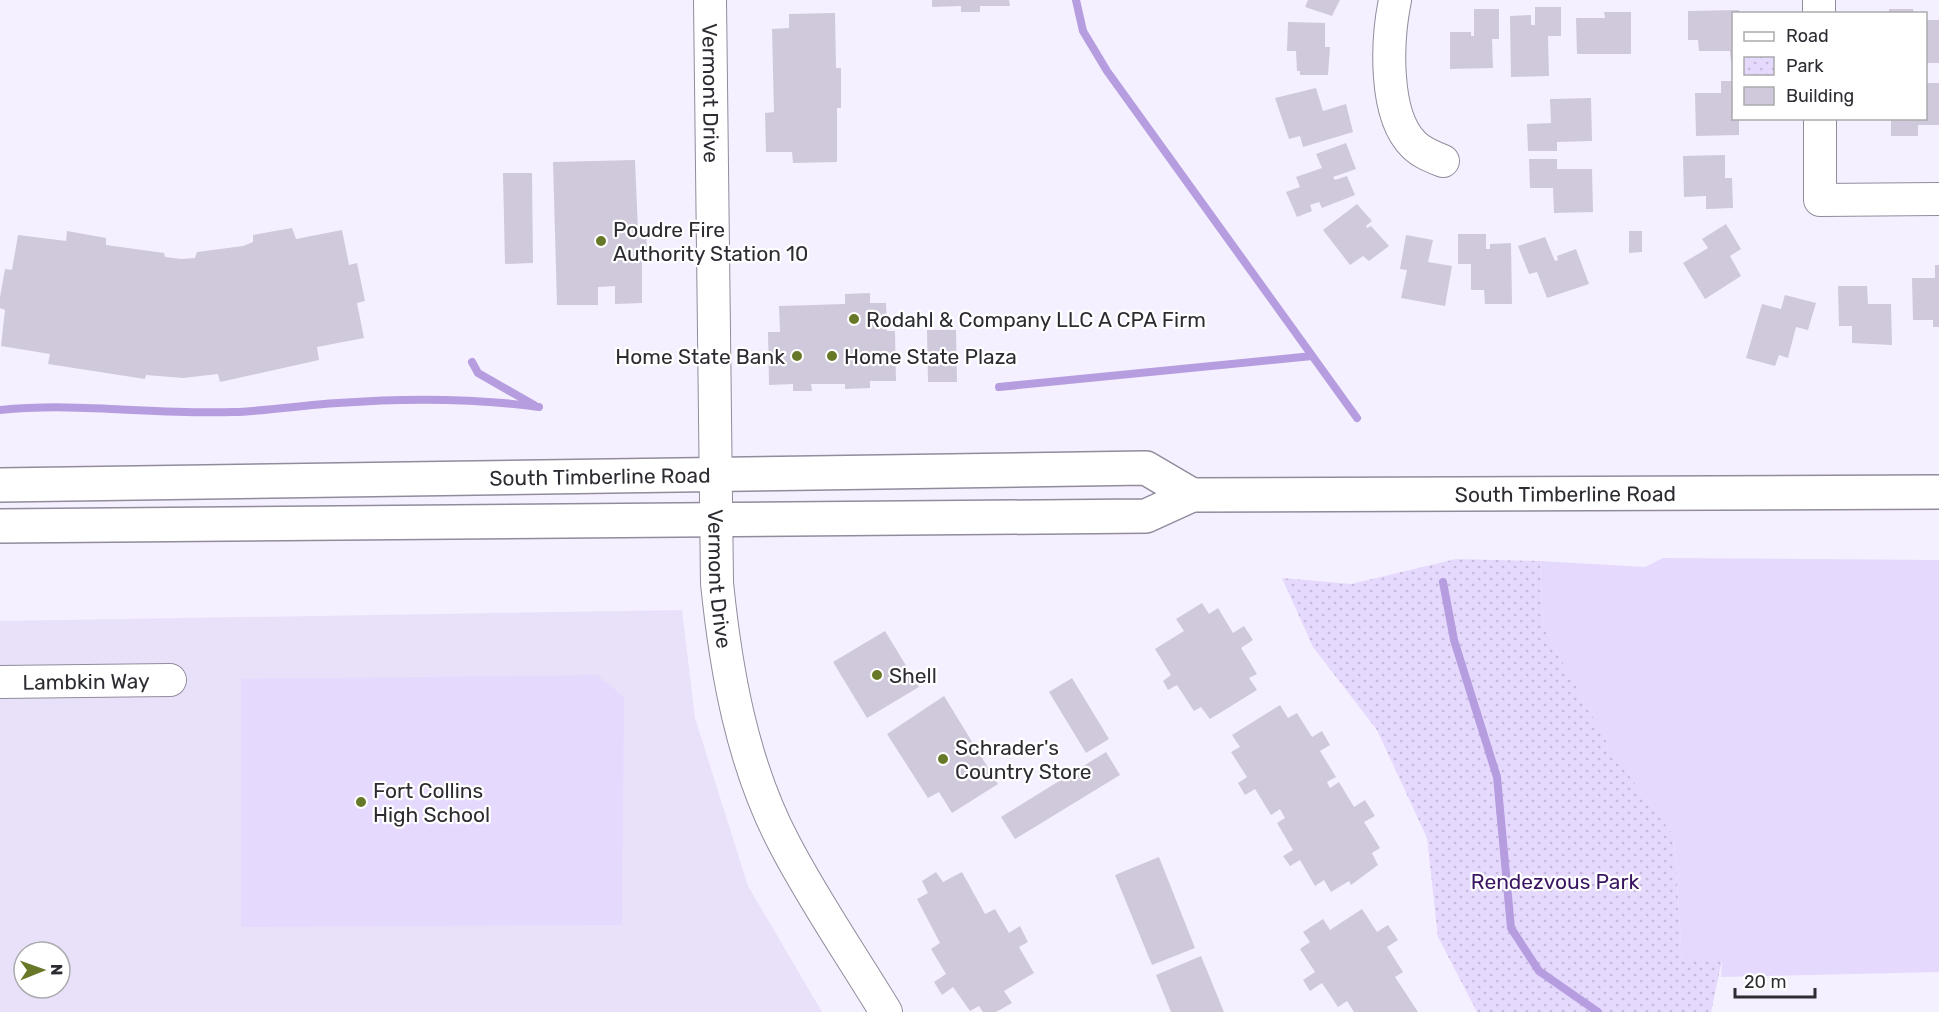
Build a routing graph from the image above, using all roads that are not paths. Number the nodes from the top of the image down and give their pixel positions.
1 (710, 0) edge
2 (1395, 0) edge
3 (1820, 120) edge
4 (1443, 161) dead end
5 (1939, 199) edge
6 (718, 473) junction
7 (0, 485) edge
8 (1939, 492) edge
9 (1191, 495) junction
10 (717, 521) junction
11 (0, 526) edge
12 (170, 680) dead end
13 (0, 682) edge
14 (886, 1012) edge

1 - 6 street, Vermont Drive
2 - 4 street
3 - 5 street
6 - 7 main road, South Timberline Road
6 - 9 main road, South Timberline Road
6 - 10 street, Vermont Drive
8 - 9 main road, South Timberline Road
9 - 10 main road, South Timberline Road
10 - 11 main road, South Timberline Road
10 - 14 street, Vermont Drive
12 - 13 street, Lambkin Way

